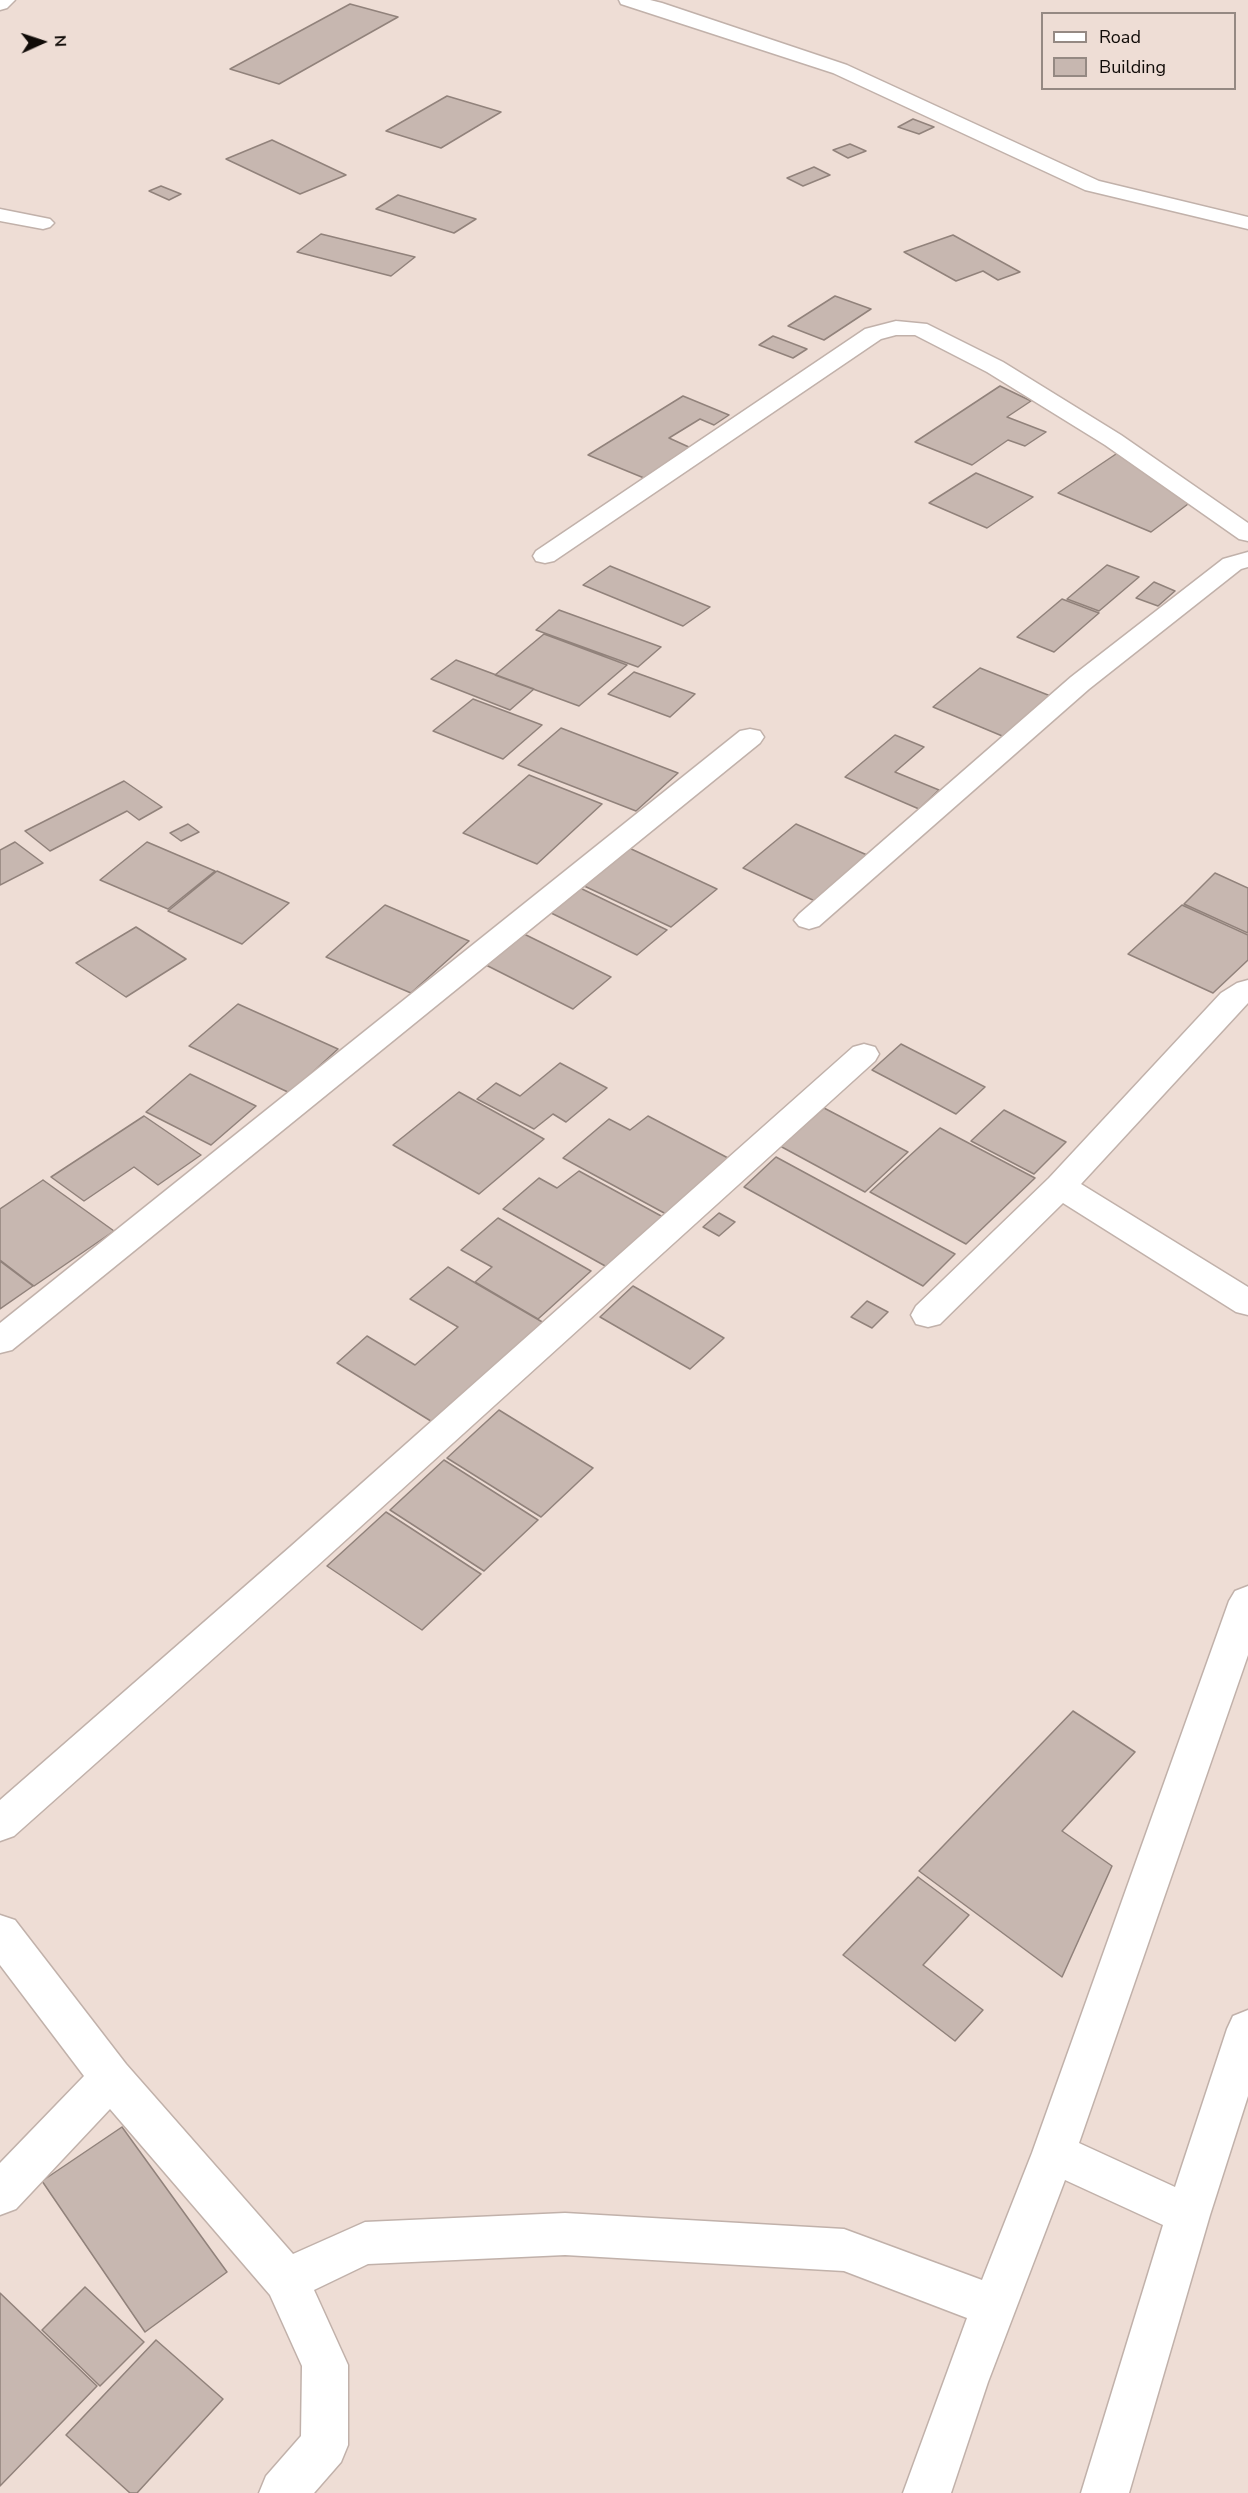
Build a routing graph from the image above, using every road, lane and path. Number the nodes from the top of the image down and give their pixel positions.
1 (6, 0) edge
2 (628, 0) edge
3 (0, 4) edge
4 (0, 215) edge
5 (43, 223) dead end
6 (1248, 223) edge
7 (1248, 534) edge
8 (545, 556) dead end
9 (1248, 559) edge
10 (750, 737) dead end
11 (809, 920) dead end
12 (1248, 990) edge
13 (864, 1054) dead end
14 (1060, 1186) junction
15 (1248, 1303) edge
16 (928, 1315) dead end
17 (0, 1341) edge
18 (1248, 1601) edge
19 (0, 1824) edge
20 (0, 1933) edge
21 (1248, 2030) edge
22 (111, 2078) junction
23 (1054, 2153) junction
24 (0, 2194) edge
25 (1188, 2215) junction
26 (286, 2280) junction
27 (994, 2306) junction
28 (283, 2493) edge
29 (927, 2493) edge
30 (1105, 2493) edge

1 - 3 street
2 - 6 street
4 - 5 street
7 - 8 street
9 - 11 street
10 - 17 street
12 - 14 street
13 - 19 street
14 - 15 street
14 - 16 street
18 - 23 street
20 - 22 street
21 - 25 street
22 - 24 street
22 - 26 street
23 - 25 street
23 - 27 street
25 - 30 street
26 - 27 street
26 - 28 street
27 - 29 street

